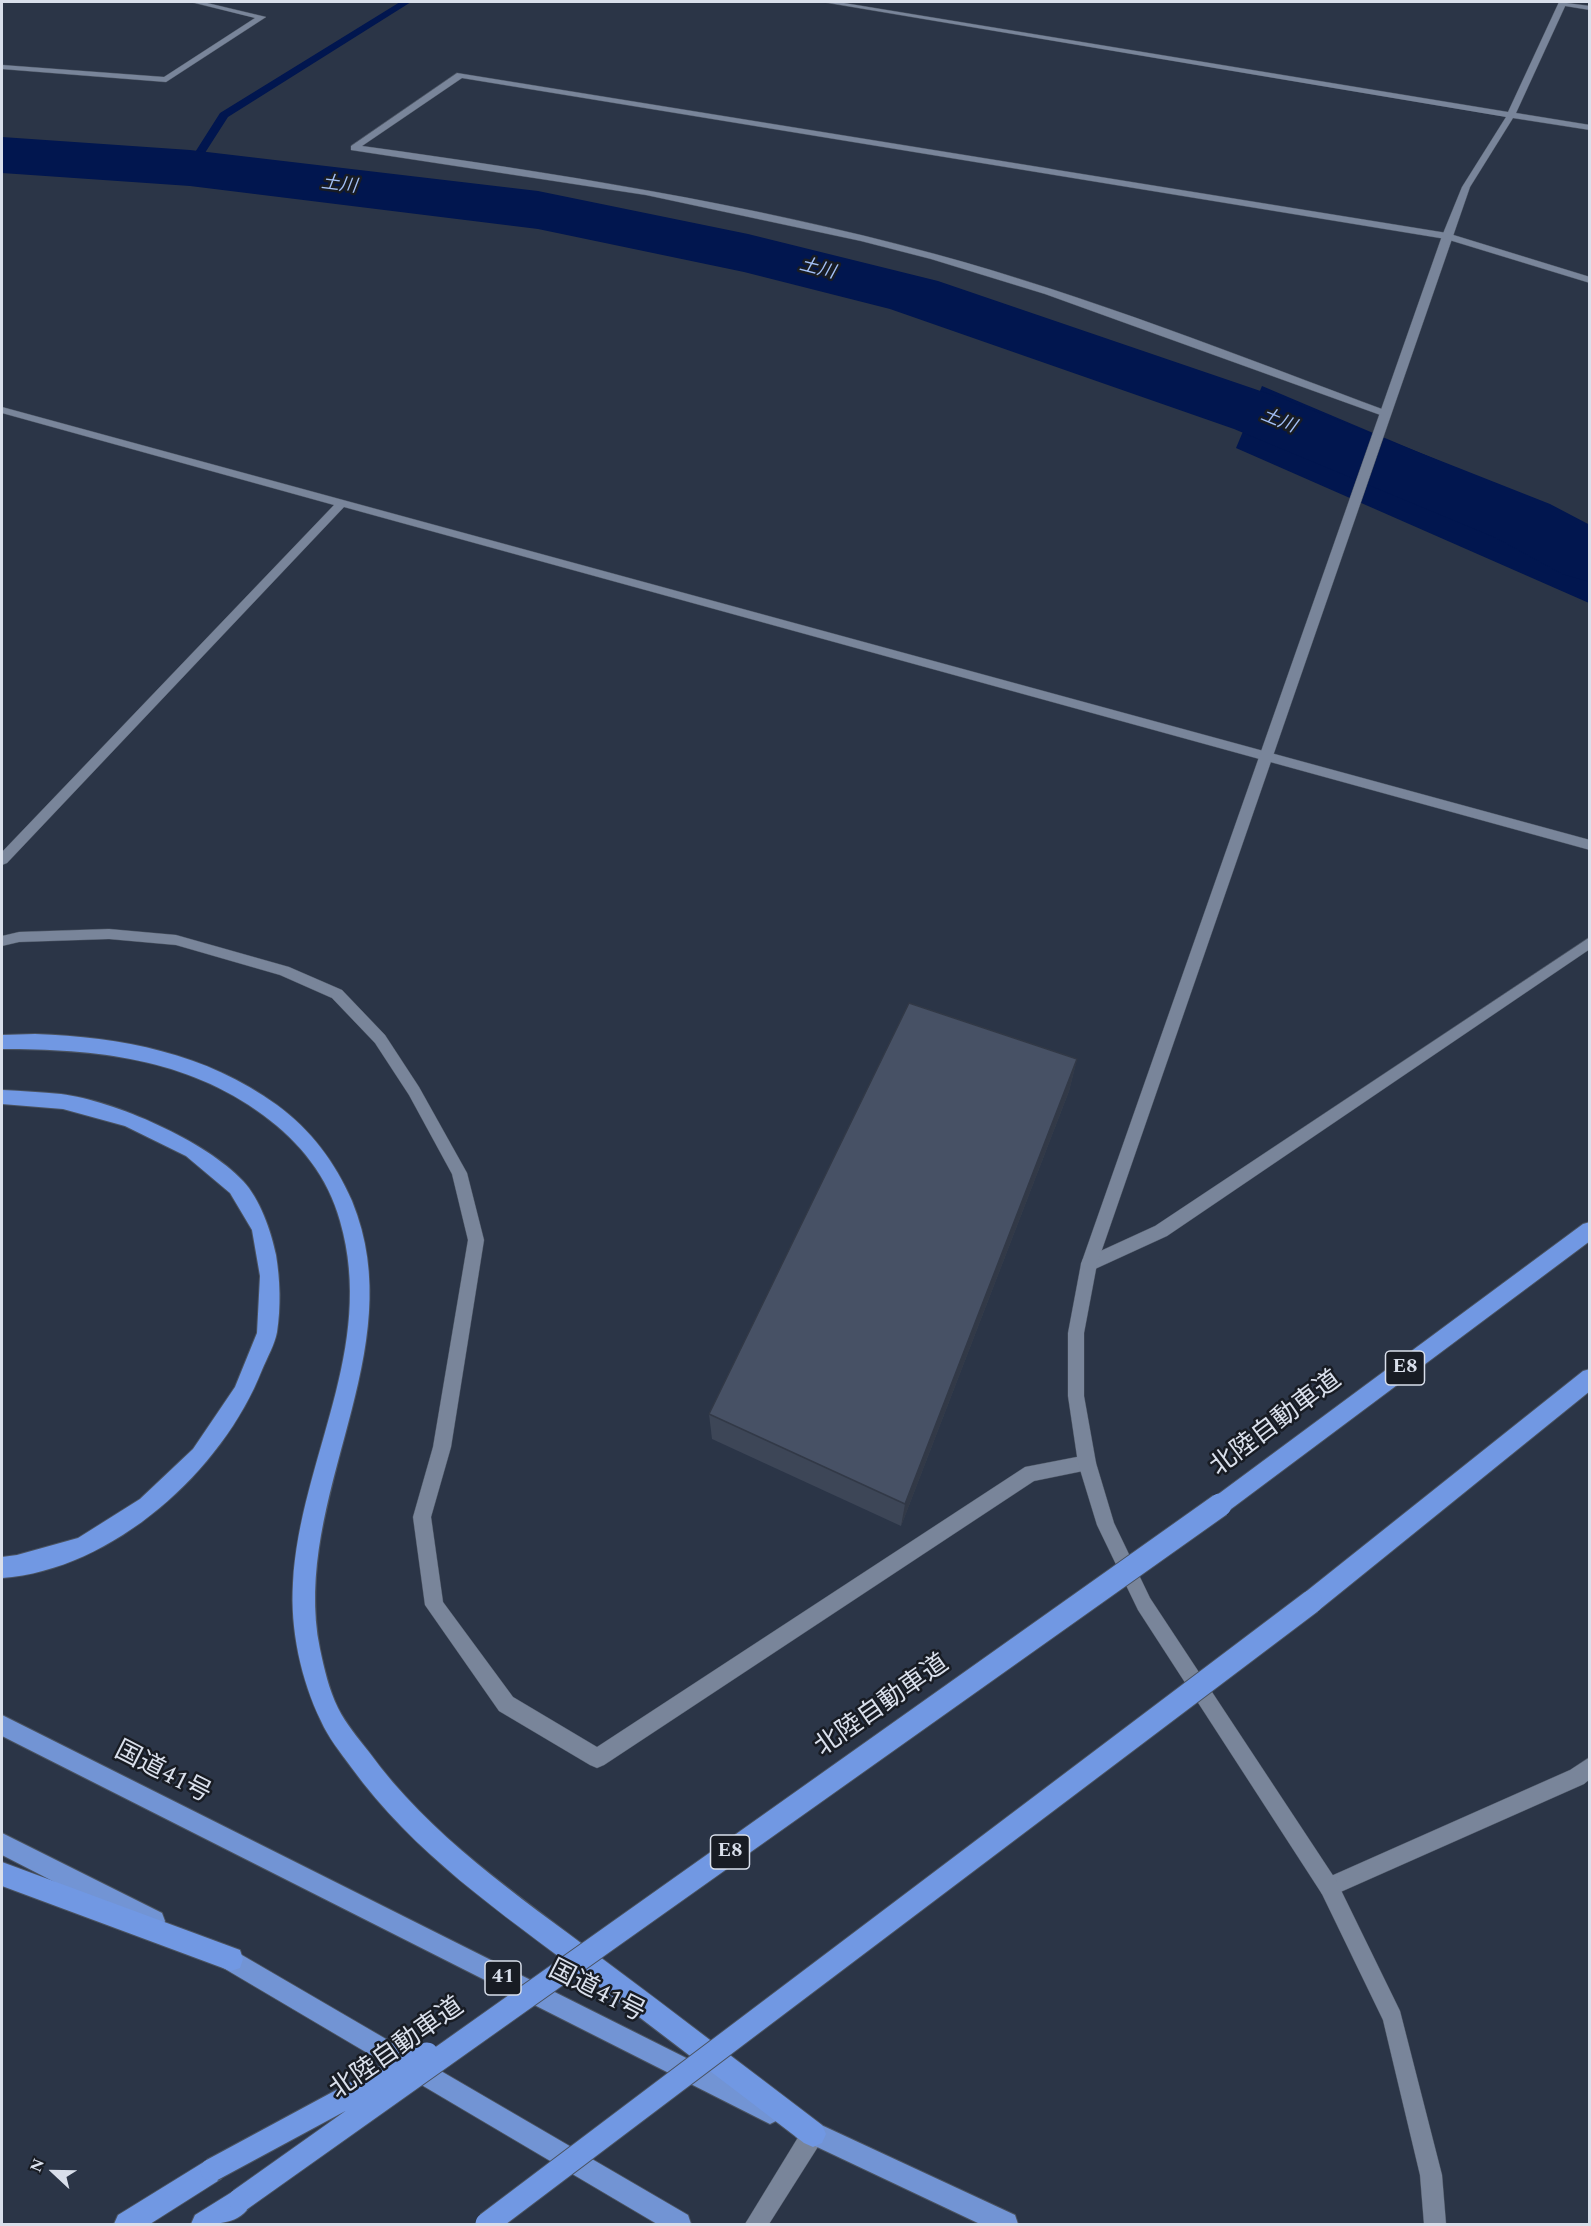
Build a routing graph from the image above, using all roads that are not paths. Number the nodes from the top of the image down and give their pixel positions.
1 (195, 2) edge
2 (827, 2) edge
3 (1563, 2) edge
4 (1590, 8) edge
5 (2, 67) edge
6 (1510, 115) junction
7 (1590, 128) edge
8 (1446, 236) junction
9 (1590, 280) edge
10 (2, 410) edge
11 (1384, 418) junction
12 (344, 502) junction
13 (1266, 756) junction
14 (1590, 845) edge
15 (2, 860) edge
16 (2, 941) edge
17 (1590, 942) edge
18 (2, 1042) edge
19 (2, 1097) edge
20 (1590, 1230) edge
21 (1089, 1264) junction
22 (1590, 1378) edge
23 (1087, 1463) junction
24 (2, 1567) edge
25 (2, 1725) edge
26 (1590, 1766) edge
27 (2, 1844) edge
28 (2, 1874) edge
29 (1329, 1887) junction
30 (231, 1959) junction
31 (496, 2017) junction
32 (813, 2134) junction
33 (127, 2224) edge
34 (204, 2224) edge
35 (487, 2224) edge
36 (679, 2224) edge
37 (756, 2224) edge
38 (1006, 2224) edge
39 (1435, 2224) edge

1 - 5 street
2 - 6 street
3 - 4 street
3 - 6 street
6 - 7 street
6 - 8 street
8 - 9 street
8 - 11 street
8 - 11 street
10 - 12 street
11 - 13 street
12 - 13 street
12 - 15 street
13 - 14 street
13 - 21 street
16 - 23 street
17 - 21 street
18 - 32 highway
19 - 24 highway
20 - 31 highway, 北陸自動車道 / E8, bridge
21 - 23 street
22 - 35 highway, bridge
23 - 29 street
25 - 32 highway, 国道41号 / 41
26 - 29 street
27 - 30 highway
28 - 30 highway
29 - 39 street
30 - 36 highway
31 - 33 highway, bridge
31 - 34 highway, 北陸自動車道 / E8, bridge
32 - 37 street
32 - 38 highway, 国道41号 / 41

